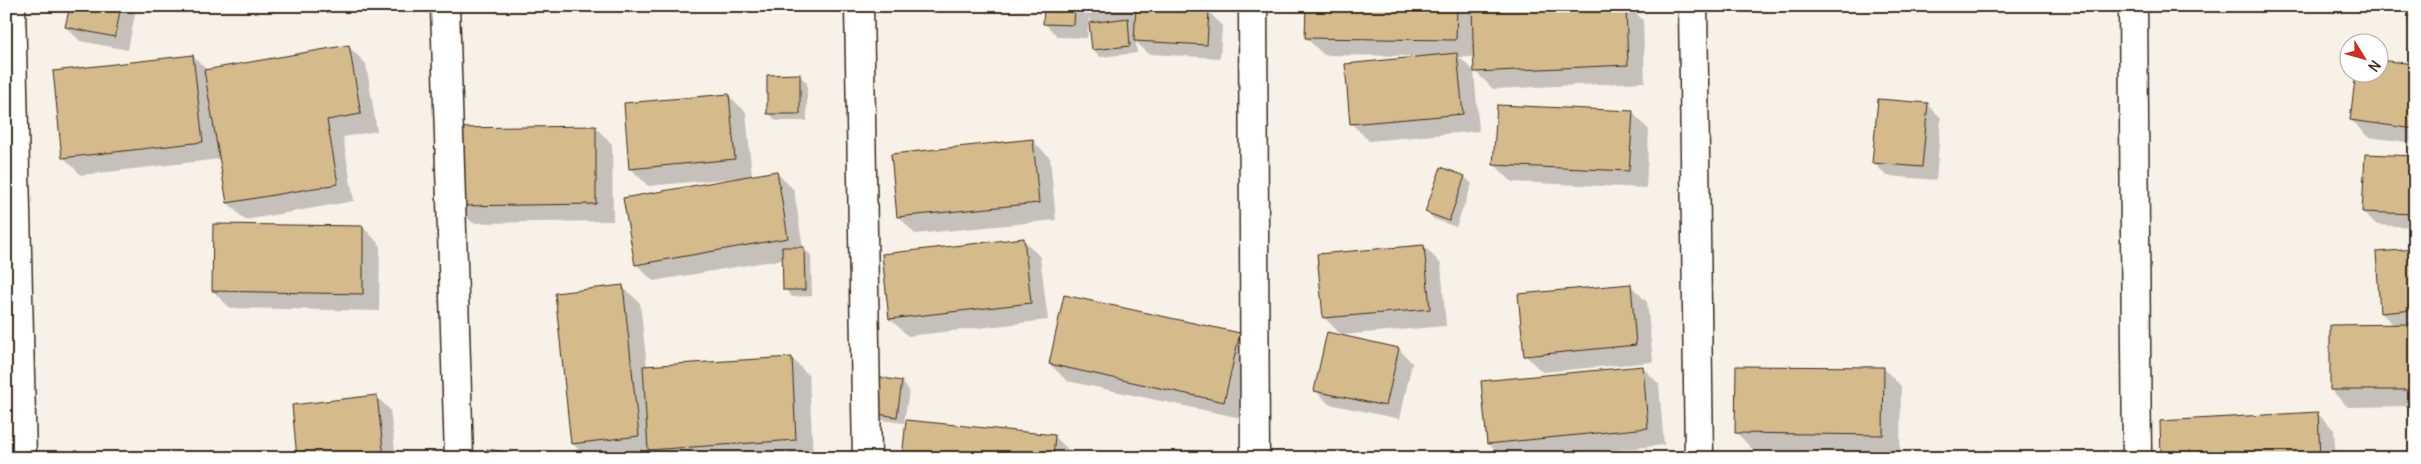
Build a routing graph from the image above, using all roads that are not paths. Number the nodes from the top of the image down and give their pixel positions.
1 (10, 6) edge
2 (445, 6) edge
3 (859, 6) edge
4 (1253, 6) edge
5 (1693, 6) edge
6 (2133, 6) edge
7 (10, 130) edge
8 (22, 458) edge
9 (459, 458) edge
10 (866, 458) edge
11 (1255, 458) edge
12 (1699, 458) edge
13 (2137, 458) edge

1 - 7 street
2 - 9 street
3 - 10 street
4 - 11 street
5 - 12 street
6 - 13 street
7 - 8 street

